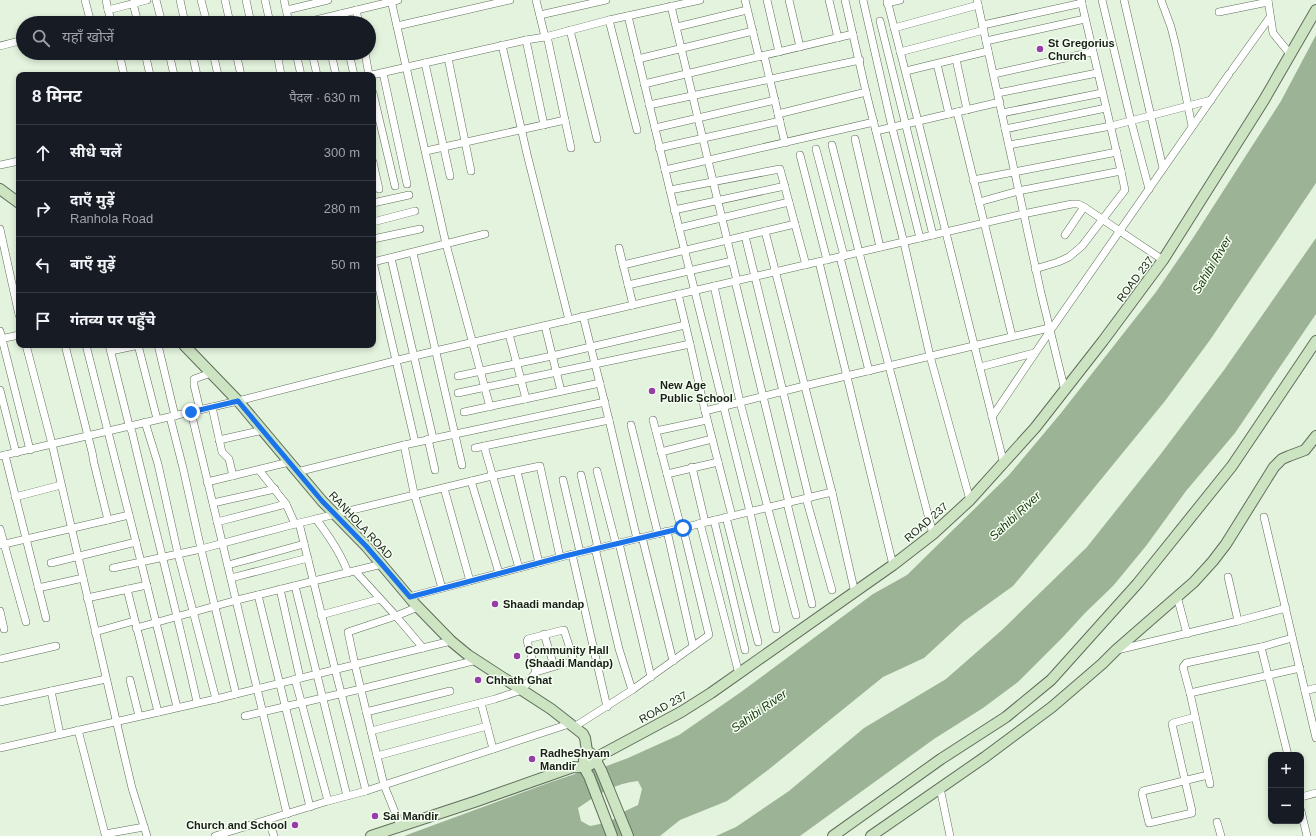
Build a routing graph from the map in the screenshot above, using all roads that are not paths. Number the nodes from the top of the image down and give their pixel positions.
1 (85, 0) edge
2 (106, 0) edge
3 (147, 0) edge
4 (156, 0) edge
5 (180, 0) edge
6 (201, 0) edge
7 (225, 0) edge
8 (246, 0) edge
9 (265, 0) edge
10 (284, 0) edge
11 (328, 0) edge
12 (393, 0) edge
13 (510, 0) edge
14 (536, 0) edge
15 (606, 0) edge
16 (745, 0) edge
17 (767, 0) edge
18 (789, 0) edge
19 (829, 0) edge
20 (845, 0) edge
21 (863, 0) edge
22 (900, 0) edge
23 (1102, 0) edge
24 (1124, 0) edge
25 (1161, 0) edge
26 (695, 1) edge
27 (978, 1) edge
28 (1268, 1) edge
29 (887, 2) edge
30 (1081, 2) edge
31 (133, 3) junction
32 (671, 6) junction
33 (108, 10) junction
34 (287, 10) junction
35 (356, 10) junction
36 (748, 10) junction
37 (1316, 10) edge
38 (1219, 12) dead end
39 (341, 14) joint
40 (89, 16) edge
41 (110, 16) edge
42 (136, 16) edge
43 (160, 16) edge
44 (183, 16) edge
45 (204, 16) edge
46 (228, 16) edge
47 (249, 16) edge
48 (268, 16) edge
49 (288, 16) edge
50 (336, 16) edge
51 (357, 16) edge
52 (540, 16) junction
53 (628, 16) junction
54 (1270, 17) junction
55 (1085, 19) junction
56 (609, 20) junction
57 (880, 21) dead end
58 (397, 26) junction
59 (677, 27) junction
60 (983, 27) junction
61 (894, 28) junction
62 (570, 30) junction
63 (753, 31) junction
64 (854, 34) junction
65 (546, 36) junction
66 (838, 38) junction
67 (526, 40) junction
68 (986, 41) junction
69 (16, 42) edge
70 (502, 45) junction
71 (0, 46) edge
72 (800, 47) junction
73 (682, 48) junction
74 (988, 51) junction
75 (779, 52) junction
76 (900, 52) junction
77 (1092, 52) junction
78 (1290, 54) junction
79 (762, 56) junction
80 (448, 58) junction
81 (638, 59) junction
82 (956, 59) junction
83 (121, 60) edge
84 (146, 60) edge
85 (171, 60) edge
86 (194, 60) edge
87 (215, 60) edge
88 (238, 60) edge
89 (278, 60) edge
90 (298, 60) edge
91 (314, 60) edge
92 (333, 60) edge
93 (351, 60) edge
94 (366, 60) edge
95 (860, 60) junction
96 (425, 63) junction
97 (936, 64) junction
98 (407, 67) junction
99 (906, 71) junction
100 (123, 72) edge
101 (149, 72) edge
102 (173, 72) edge
103 (196, 72) edge
104 (217, 72) edge
105 (240, 72) edge
106 (280, 72) edge
107 (300, 72) edge
108 (316, 72) edge
109 (335, 72) edge
110 (353, 72) edge
111 (368, 72) edge
112 (383, 73) junction
113 (1097, 73) junction
114 (376, 74) edge
115 (688, 74) junction
116 (994, 74) junction
117 (770, 79) junction
118 (644, 84) junction
119 (866, 92) junction
120 (998, 93) junction
121 (1102, 93) junction
122 (693, 96) junction
123 (775, 100) junction
124 (1211, 100) junction
125 (1000, 102) junction
126 (649, 105) junction
127 (376, 106) edge
128 (1189, 106) junction
129 (1106, 108) junction
130 (967, 110) junction
131 (957, 112) junction
132 (1002, 113) junction
133 (949, 114) junction
134 (1152, 115) junction
135 (698, 118) junction
136 (779, 118) junction
137 (565, 120) junction
138 (918, 121) junction
139 (1131, 121) junction
140 (874, 122) junction
141 (905, 124) junction
142 (544, 125) junction
143 (1111, 126) junction
144 (1192, 126) junction
145 (892, 127) junction
146 (655, 128) junction
147 (1005, 128) junction
148 (521, 129) junction
149 (636, 130) dead end
150 (876, 131) junction
151 (597, 139) dead end
152 (703, 139) junction
153 (855, 139) dead end
154 (465, 142) junction
155 (785, 143) junction
156 (832, 145) dead end
157 (1008, 145) junction
158 (444, 147) junction
159 (571, 148) dead end
160 (659, 148) junction
161 (816, 149) dead end
162 (426, 151) junction
163 (1117, 152) junction
164 (800, 155) dead end
165 (16, 161) edge
166 (708, 161) junction
167 (0, 163) edge
168 (1163, 168) junction
169 (665, 170) junction
170 (471, 171) dead end
171 (1121, 171) junction
172 (1014, 172) junction
173 (376, 176) edge
174 (450, 176) dead end
175 (973, 180) junction
176 (713, 182) junction
177 (407, 184) dead end
178 (395, 186) dead end
179 (785, 186) junction
180 (0, 189) edge
181 (379, 189) dead end
182 (1149, 189) junction
183 (670, 190) junction
184 (1018, 191) junction
185 (409, 195) dead end
186 (718, 200) junction
187 (16, 201) edge
188 (376, 202) edge
189 (789, 202) junction
190 (979, 202) junction
191 (1084, 207) junction
192 (674, 210) junction
193 (415, 211) dead end
194 (1023, 214) junction
195 (722, 218) junction
196 (1102, 219) junction
197 (376, 221) edge
198 (984, 223) junction
199 (795, 224) junction
200 (679, 228) junction
201 (0, 229) edge
202 (420, 229) dead end
203 (765, 231) junction
204 (1119, 231) junction
205 (945, 232) junction
206 (485, 234) dead end
207 (933, 235) junction
208 (1065, 235) dead end
209 (745, 236) junction
210 (376, 238) edge
211 (920, 238) junction
212 (727, 240) junction
213 (904, 243) junction
214 (446, 244) junction
215 (880, 247) junction
216 (619, 248) dead end
217 (685, 250) junction
218 (859, 252) junction
219 (413, 253) junction
220 (842, 256) junction
221 (391, 258) junction
222 (827, 260) junction
223 (1163, 260) junction
224 (376, 261) edge
225 (732, 261) junction
226 (819, 262) junction
227 (623, 265) junction
228 (806, 265) junction
229 (1035, 269) junction
230 (690, 271) junction
231 (776, 272) junction
232 (755, 276) junction
233 (736, 281) junction
234 (628, 285) junction
235 (376, 286) edge
236 (714, 286) junction
237 (695, 290) junction
238 (678, 294) junction
239 (16, 301) edge
240 (633, 305) junction
241 (583, 316) junction
242 (569, 320) junction
243 (685, 325) junction
244 (545, 326) junction
245 (1049, 329) junction
246 (509, 334) junction
247 (16, 335) edge
248 (1, 336) edge
249 (1012, 336) junction
250 (1316, 341) edge
251 (472, 342) junction
252 (690, 344) junction
253 (974, 345) junction
254 (590, 347) junction
255 (27, 348) edge
256 (67, 348) edge
257 (87, 348) edge
258 (110, 348) edge
259 (140, 348) edge
260 (159, 348) edge
261 (187, 348) edge
262 (435, 351) junction
263 (1034, 353) junction
264 (414, 356) junction
265 (552, 356) junction
266 (930, 356) junction
267 (396, 360) junction
268 (517, 364) junction
269 (595, 364) junction
270 (889, 366) junction
271 (980, 367) junction
272 (480, 371) junction
273 (869, 371) junction
274 (556, 372) junction
275 (211, 373) junction
276 (458, 376) dead end
277 (847, 376) junction
278 (521, 380) junction
279 (600, 383) junction
280 (804, 386) junction
281 (485, 388) junction
282 (0, 390) edge
283 (561, 391) junction
284 (783, 391) junction
285 (1065, 391) junction
286 (458, 393) dead end
287 (763, 396) junction
288 (526, 399) junction
289 (238, 401) junction
290 (604, 402) junction
291 (740, 402) junction
292 (212, 407) junction
293 (490, 407) junction
294 (723, 407) junction
295 (200, 410) junction
296 (705, 411) junction
297 (191, 412) junction
298 (464, 412) dead end
299 (172, 416) junction
300 (992, 417) junction
301 (157, 420) junction
302 (609, 420) junction
303 (653, 420) dead end
304 (707, 420) junction
305 (145, 422) junction
306 (631, 425) dead end
307 (129, 426) junction
308 (108, 430) junction
309 (262, 430) junction
310 (656, 431) junction
311 (454, 434) junction
312 (88, 436) junction
313 (1316, 436) edge
314 (430, 439) junction
315 (712, 439) junction
316 (219, 440) junction
317 (415, 442) junction
318 (52, 444) junction
319 (404, 444) junction
320 (484, 446) junction
321 (475, 448) dead end
322 (30, 450) junction
323 (661, 452) junction
324 (16, 453) junction
325 (2, 456) edge
326 (289, 462) junction
327 (718, 462) junction
328 (1004, 464) junction
329 (462, 465) dead end
330 (692, 467) junction
331 (259, 470) junction
332 (435, 470) dead end
333 (517, 471) junction
334 (597, 471) dead end
335 (297, 472) junction
336 (667, 474) junction
337 (581, 475) dead end
338 (233, 476) junction
339 (492, 476) junction
340 (563, 480) dead end
341 (471, 481) junction
342 (207, 482) junction
343 (61, 485) junction
344 (274, 488) junction
345 (444, 488) junction
346 (832, 492) junction
347 (415, 495) junction
348 (15, 497) junction
349 (808, 498) junction
350 (970, 500) junction
351 (213, 503) junction
352 (788, 503) junction
353 (286, 504) junction
354 (767, 508) junction
355 (750, 512) junction
356 (336, 514) junction
357 (129, 515) junction
358 (729, 517) junction
359 (1264, 517) dead end
360 (316, 519) junction
361 (108, 520) junction
362 (714, 520) junction
363 (217, 522) junction
364 (703, 523) junction
365 (297, 524) junction
366 (71, 528) junction
367 (682, 528) junction
368 (0, 529) edge
369 (667, 531) junction
370 (658, 534) junction
371 (933, 534) junction
372 (639, 538) junction
373 (26, 539) junction
374 (136, 542) junction
375 (618, 543) junction
376 (2, 544) edge
377 (222, 544) junction
378 (304, 544) junction
379 (596, 548) junction
380 (200, 549) junction
381 (580, 552) junction
382 (178, 554) junction
383 (572, 554) junction
384 (78, 556) junction
385 (163, 557) junction
386 (560, 557) junction
387 (308, 558) junction
388 (141, 562) junction
389 (539, 562) junction
390 (51, 563) dead end
391 (382, 564) junction
392 (228, 565) junction
393 (894, 565) junction
394 (113, 568) dead end
395 (519, 568) junction
396 (352, 572) junction
397 (499, 573) junction
398 (1228, 577) dead end
399 (83, 578) junction
400 (231, 578) junction
401 (470, 581) junction
402 (313, 582) junction
403 (147, 585) junction
404 (295, 586) junction
405 (38, 588) junction
406 (442, 588) junction
407 (127, 589) junction
408 (280, 589) junction
409 (832, 590) dead end
410 (855, 593) junction
411 (258, 595) junction
412 (1177, 596) junction
413 (410, 597) junction
414 (87, 598) junction
415 (380, 599) junction
416 (237, 600) junction
417 (812, 604) dead end
418 (215, 606) junction
419 (418, 607) junction
420 (1286, 608) junction
421 (0, 611) edge
422 (193, 613) junction
423 (322, 615) junction
424 (796, 615) dead end
425 (396, 616) junction
426 (178, 617) junction
427 (46, 618) dead end
428 (1238, 621) junction
429 (26, 622) dead end
430 (156, 623) junction
431 (135, 625) junction
432 (4, 629) dead end
433 (776, 629) dead end
434 (95, 632) junction
435 (544, 634) junction
436 (1187, 634) junction
437 (1292, 638) junction
438 (450, 641) junction
439 (758, 642) dead end
440 (56, 646) dead end
441 (693, 646) junction
442 (1261, 647) junction
443 (423, 648) junction
444 (745, 650) dead end
445 (1116, 650) junction
446 (0, 659) edge
447 (477, 660) junction
448 (673, 661) junction
449 (355, 665) junction
450 (554, 666) junction
451 (1300, 668) junction
452 (335, 670) junction
453 (536, 672) junction
454 (317, 674) junction
455 (739, 674) junction
456 (1269, 674) junction
457 (651, 677) junction
458 (298, 678) junction
459 (106, 679) junction
460 (130, 680) dead end
461 (279, 683) junction
462 (1316, 688) edge
463 (257, 689) junction
464 (361, 689) junction
465 (522, 690) junction
466 (632, 690) junction
467 (51, 691) junction
468 (450, 691) dead end
469 (1306, 691) junction
470 (341, 693) junction
471 (1190, 693) junction
472 (236, 694) junction
473 (216, 698) junction
474 (323, 698) junction
475 (0, 702) edge
476 (197, 702) junction
477 (302, 703) junction
478 (481, 703) junction
479 (177, 707) junction
480 (285, 707) junction
481 (606, 707) junction
482 (1313, 711) edge
483 (158, 712) junction
484 (263, 712) junction
485 (366, 712) junction
486 (139, 716) junction
487 (244, 716) dead end
488 (1195, 717) junction
489 (117, 722) junction
490 (571, 725) junction
491 (487, 726) junction
492 (78, 730) junction
493 (371, 731) junction
494 (60, 734) junction
495 (1316, 736) edge
496 (0, 748) edge
497 (493, 749) junction
498 (587, 751) junction
499 (1287, 752) edge
500 (377, 756) junction
501 (599, 766) junction
502 (586, 772) junction
503 (1208, 775) junction
504 (1184, 780) junction
505 (1210, 784) dead end
506 (384, 785) junction
507 (940, 788) junction
508 (366, 791) junction
509 (1316, 793) edge
510 (347, 796) junction
511 (1304, 796) edge
512 (328, 801) junction
513 (310, 807) junction
514 (287, 814) junction
515 (268, 820) junction
516 (1217, 822) dead end
517 (1304, 824) edge
518 (144, 827) junction
519 (401, 827) junction
520 (105, 835) edge
521 (147, 836) edge
522 (214, 836) edge
523 (274, 836) edge
524 (371, 836) edge
525 (612, 836) edge
526 (628, 836) edge
527 (832, 836) edge
528 (871, 836) edge
529 (950, 836) edge
530 (1221, 836) edge
531 (1307, 836) edge

1 - 40 street
2 - 33 street
3 - 31 street
4 - 43 street
5 - 44 street
6 - 45 street
7 - 46 street
8 - 47 street
9 - 48 street
10 - 34 street
11 - 34 street
12 - 35 street
12 - 58 street
13 - 58 street
14 - 52 street
15 - 52 street
16 - 36 street
17 - 75 street
18 - 72 street
19 - 66 street
20 - 64 street
21 - 145 street
22 - 29 street
23 - 139 street
24 - 134 street
25 - 128 street
26 - 32 street
27 - 60 street
27 - 61 street
28 - 38 street
28 - 54 street
29 - 61 street
30 - 55 street
30 - 60 street
31 - 33 street
31 - 42 street
32 - 53 street
32 - 59 street
33 - 41 street
34 - 49 street
35 - 39 street
35 - 51 street
36 - 59 street
36 - 63 street
37 - 78 street, ROAD 237
39 - 50 street
52 - 65 street
53 - 56 street
53 - 81 street
54 - 78 street
54 - 124 street
55 - 68 street
55 - 77 street
56 - 62 street
56 - 149 street
57 - 141 street
58 - 98 street
59 - 73 street
60 - 68 street
60 - 76 street
61 - 76 street
62 - 65 street
62 - 151 street
63 - 73 street
63 - 79 street
64 - 66 street
64 - 95 street
65 - 67 street
65 - 137 street
66 - 72 street
67 - 70 street
67 - 142 street
68 - 74 street
69 - 71 street
70 - 80 street
70 - 148 street
72 - 75 street
73 - 81 street
73 - 115 street
74 - 82 street
74 - 116 street
75 - 79 street
76 - 99 street
77 - 113 street
77 - 116 street
78 - 223 street, ROAD 237
79 - 115 street
79 - 117 street
80 - 96 street
80 - 154 street
81 - 118 street
82 - 97 street
82 - 130 street
83 - 100 street
84 - 101 street
85 - 102 street
86 - 103 street
87 - 104 street
88 - 105 street
89 - 106 street
90 - 107 street
91 - 108 street
92 - 109 street
93 - 110 street
94 - 111 street
95 - 117 street
95 - 119 street
96 - 98 street
96 - 158 street
97 - 99 street
97 - 133 street
98 - 112 street
98 - 162 street
99 - 138 street
112 - 114 street
112 - 177 street
113 - 120 street
113 - 121 street
115 - 118 street
115 - 122 street
116 - 120 street
117 - 122 street
117 - 123 street
118 - 126 street
119 - 136 street
119 - 140 street
120 - 125 street
121 - 129 street
121 - 132 street
122 - 126 street
122 - 135 street
123 - 135 street
123 - 136 street
124 - 128 street
124 - 144 street
125 - 130 street
125 - 132 street
126 - 146 street
127 - 178 street
128 - 134 street
128 - 144 street
129 - 143 street
129 - 147 street
130 - 131 street
131 - 133 street
131 - 175 street
132 - 147 street
133 - 138 street
134 - 139 street
134 - 168 street
135 - 146 street
135 - 152 street
136 - 152 street
136 - 155 street
137 - 142 street
137 - 159 street
138 - 141 street
138 - 205 street
139 - 143 street
139 - 182 street
140 - 150 street
140 - 155 street
141 - 145 street
141 - 207 street
142 - 148 street
143 - 157 street
143 - 163 street
144 - 168 street
145 - 150 street
145 - 211 street
146 - 160 street
147 - 157 street
148 - 154 street
148 - 242 street
150 - 213 street
152 - 160 street
152 - 166 street
153 - 215 street
154 - 158 street
154 - 170 street
155 - 166 street
156 - 218 street
157 - 172 street
158 - 162 street
158 - 174 street
160 - 169 street
161 - 220 street
162 - 214 street
163 - 171 street
163 - 172 street
164 - 222 street
165 - 167 street
166 - 169 street
166 - 176 street
168 - 182 street
169 - 183 street
171 - 184 street
171 - 196 street
172 - 175 street
172 - 184 street
173 - 181 street
175 - 190 street
176 - 179 street
176 - 183 street
176 - 186 street
179 - 186 street
179 - 189 street
180 - 187 street
182 - 204 street
183 - 192 street
184 - 190 street
184 - 194 street
185 - 188 street
186 - 192 street
186 - 195 street
189 - 195 street
189 - 199 street
190 - 198 street
191 - 194 street
191 - 196 street
191 - 208 street
192 - 200 street
193 - 197 street
194 - 198 street
194 - 229 street
195 - 200 street
195 - 212 street
196 - 204 street
196 - 229 street
198 - 205 street
198 - 249 street
199 - 203 street
199 - 228 street
200 - 217 street
201 - 239 street
202 - 210 street
203 - 209 street
203 - 231 street
204 - 223 street
204 - 245 street
205 - 207 street
205 - 253 street
206 - 214 street
207 - 211 street
209 - 212 street
209 - 232 street
211 - 213 street
212 - 217 street
212 - 225 street
213 - 215 street
213 - 266 street
214 - 219 street
214 - 251 street
215 - 218 street
216 - 227 street
217 - 227 street
217 - 230 street
218 - 220 street
218 - 270 street
219 - 221 street
219 - 262 street
220 - 222 street
220 - 273 street
221 - 224 street
221 - 264 street
222 - 226 street
223 - 285 street, ROAD 237
225 - 230 street
225 - 233 street
226 - 228 street
226 - 277 street
227 - 234 street
228 - 231 street
229 - 245 street
230 - 234 street
230 - 237 street
231 - 232 street
231 - 280 street
232 - 233 street
232 - 284 street
233 - 236 street
233 - 287 street
234 - 240 street
235 - 267 street
236 - 237 street
236 - 291 street
237 - 238 street
237 - 294 street
238 - 240 street
238 - 243 street
240 - 241 street
241 - 242 street
241 - 254 street
242 - 244 street
243 - 252 street
243 - 254 street
244 - 246 street
244 - 265 street
245 - 249 street
245 - 263 street
245 - 285 street
246 - 251 street
246 - 268 street
247 - 248 street
248 - 322 street
249 - 253 street
250 - 527 street
251 - 262 street
251 - 272 street
252 - 269 street
252 - 296 street
253 - 266 street
253 - 271 street
254 - 265 street
254 - 269 street
255 - 318 street
256 - 312 street
257 - 308 street
258 - 307 street
259 - 301 street
260 - 299 street
261 - 275 street, RANHOLA ROAD
262 - 264 street
262 - 311 street
263 - 271 street
263 - 300 street
264 - 267 street
264 - 314 street
265 - 268 street
265 - 274 street
266 - 270 street
266 - 350 street
267 - 289 street
267 - 317 street
268 - 272 street
268 - 278 street
269 - 274 street
269 - 279 street
270 - 273 street
270 - 371 street
271 - 300 street
272 - 276 street
272 - 281 street
273 - 277 street
274 - 278 street
274 - 283 street
275 - 289 street, RANHOLA ROAD
275 - 295 street
277 - 280 street
277 - 393 street
278 - 281 street
278 - 288 street
279 - 283 street
279 - 290 street
280 - 284 street
280 - 346 street
281 - 286 street
281 - 293 street
282 - 324 street
283 - 288 street
284 - 287 street
284 - 349 street
285 - 328 street, ROAD 237
287 - 291 street
287 - 352 street
288 - 293 street
289 - 292 street
289 - 309 street, RANHOLA ROAD
290 - 302 street
290 - 311 street
291 - 294 street
291 - 354 street
292 - 295 street
292 - 316 street
293 - 298 street
294 - 296 street
294 - 355 street
295 - 297 street
296 - 304 street
297 - 299 street
297 - 342 street
299 - 301 street
299 - 380 street
300 - 328 street
301 - 305 street
302 - 320 street
302 - 372 street
303 - 310 street
304 - 310 street
304 - 315 street
305 - 307 street
305 - 382 street
306 - 370 street
307 - 308 street
307 - 385 street
308 - 312 street
308 - 357 street
309 - 316 street
309 - 326 street, RANHOLA ROAD
310 - 323 street
311 - 314 street
311 - 329 street
312 - 318 street
312 - 361 street
313 - 412 street
314 - 317 street
314 - 332 street
315 - 323 street
315 - 327 street
316 - 338 street
317 - 319 street
318 - 322 street
318 - 343 street
319 - 335 street
319 - 347 street
320 - 321 street
320 - 339 street
322 - 324 street
323 - 336 street
324 - 325 street
325 - 348 street
326 - 331 street
326 - 335 street, RANHOLA ROAD
327 - 330 street
327 - 358 street
328 - 350 street, ROAD 237
330 - 336 street
330 - 364 street
331 - 338 street
331 - 344 street
333 - 339 street
333 - 386 street
333 - 389 street
334 - 375 street
335 - 356 street, RANHOLA ROAD
336 - 367 street
337 - 379 street
338 - 342 street
339 - 341 street
339 - 395 street
340 - 381 street
341 - 345 street
341 - 397 street
342 - 351 street
343 - 348 street
343 - 366 street
344 - 351 street
344 - 353 street
345 - 347 street
345 - 401 street
346 - 349 street
346 - 410 street
347 - 356 street
347 - 406 street
348 - 373 street
349 - 352 street
349 - 409 street
350 - 371 street, ROAD 237
351 - 363 street
352 - 354 street
352 - 417 street
353 - 363 street
353 - 365 street
354 - 355 street
354 - 424 street
355 - 358 street
355 - 433 street
356 - 360 street
356 - 391 street, RANHOLA ROAD
357 - 361 street
357 - 374 street
358 - 362 street
358 - 439 street
359 - 420 street
360 - 365 street
360 - 396 street
361 - 366 street
362 - 364 street
362 - 444 street
363 - 377 street
364 - 367 street
364 - 455 street
365 - 377 street
365 - 378 street
366 - 373 street
366 - 384 street
367 - 369 street
367 - 441 street
368 - 376 street
369 - 370 street
369 - 441 street
370 - 372 street
371 - 393 street, ROAD 237
372 - 375 street
372 - 448 street
373 - 376 street
373 - 405 street
374 - 384 street
374 - 388 street
375 - 379 street
375 - 457 street
376 - 429 street
377 - 380 street
377 - 392 street
378 - 387 street
378 - 392 street
379 - 381 street
379 - 466 street
380 - 382 street
380 - 418 street
381 - 383 street
382 - 385 street
382 - 422 street
383 - 386 street
383 - 481 street
384 - 390 street
384 - 399 street
385 - 388 street
385 - 426 street
386 - 389 street
387 - 400 street
387 - 402 street
388 - 394 street
388 - 403 street
389 - 395 street
391 - 396 street
391 - 413 street, RANHOLA ROAD
392 - 400 street
393 - 410 street, ROAD 237
395 - 397 street
396 - 402 street
396 - 415 street
397 - 401 street
398 - 428 street
399 - 405 street
399 - 414 street
400 - 416 street
401 - 406 street
402 - 404 street
402 - 423 street
403 - 407 street
403 - 430 street
404 - 408 street
404 - 454 street
405 - 427 street
406 - 413 street
407 - 414 street
407 - 431 street
408 - 411 street
408 - 458 street
410 - 455 street, ROAD 237
411 - 416 street
411 - 461 street
412 - 436 street
412 - 445 street
413 - 419 street, RANHOLA ROAD
414 - 434 street
415 - 423 street
415 - 425 street
416 - 418 street
416 - 463 street
418 - 422 street
418 - 472 street
419 - 425 street
419 - 438 street, RANHOLA ROAD
420 - 428 street
420 - 437 street
421 - 432 street
422 - 426 street
422 - 473 street
423 - 452 street
425 - 443 street
425 - 449 street
426 - 430 street
426 - 476 street
428 - 436 street
430 - 431 street
430 - 479 street
431 - 434 street
431 - 483 street
434 - 459 street
435 - 450 street
435 - 450 street
435 - 453 street
436 - 445 street
437 - 442 street
437 - 451 street
438 - 443 street
438 - 447 street, RANHOLA ROAD
440 - 446 street
441 - 448 street
442 - 456 street
442 - 471 street
443 - 449 street
445 - 507 street
447 - 464 street
447 - 465 street, RANHOLA ROAD
448 - 457 street
449 - 452 street
449 - 464 street
450 - 453 street
451 - 456 street
451 - 469 street
452 - 454 street
452 - 470 street
453 - 465 street
454 - 458 street
454 - 474 street
455 - 501 street, ROAD 237
456 - 471 street
456 - 499 street
457 - 466 street
458 - 461 street
458 - 477 street
459 - 467 street
459 - 489 street
460 - 486 street
461 - 463 street
461 - 480 street
462 - 469 street
463 - 472 street
463 - 484 street
464 - 470 street
464 - 485 street
465 - 478 street
465 - 490 street, RANHOLA ROAD
466 - 481 street
467 - 475 street
467 - 494 street
468 - 485 street
469 - 482 street
470 - 474 street
470 - 508 street
471 - 488 street
472 - 473 street
473 - 476 street
474 - 477 street
474 - 510 street
476 - 479 street
477 - 480 street
477 - 512 street
478 - 491 street
478 - 493 street
479 - 483 street
480 - 484 street
480 - 513 street
481 - 490 street
482 - 495 street
483 - 486 street
484 - 487 street
484 - 514 street
485 - 493 street
486 - 489 street
488 - 503 street
488 - 504 street
489 - 492 street
489 - 518 street
490 - 497 street
490 - 498 street, RANHOLA ROAD
491 - 497 street
491 - 500 street
492 - 494 street
492 - 520 street
493 - 500 street
494 - 496 street
497 - 506 street
498 - 501 street, RANHOLA ROAD
498 - 502 street, RANHOLA ROAD
500 - 506 street
501 - 502 street, ROAD 237
501 - 526 street, RANHOLA ROAD
502 - 519 street, ROAD 237
502 - 525 street
503 - 504 street
503 - 505 street
504 - 504 street
506 - 508 street
506 - 519 street
507 - 528 street
507 - 529 street
508 - 510 street
509 - 511 street
510 - 512 street
512 - 513 street
513 - 514 street
514 - 515 street
515 - 522 street
515 - 523 street
516 - 530 street
517 - 531 street
518 - 520 street
518 - 521 street
519 - 524 street, ROAD 237

